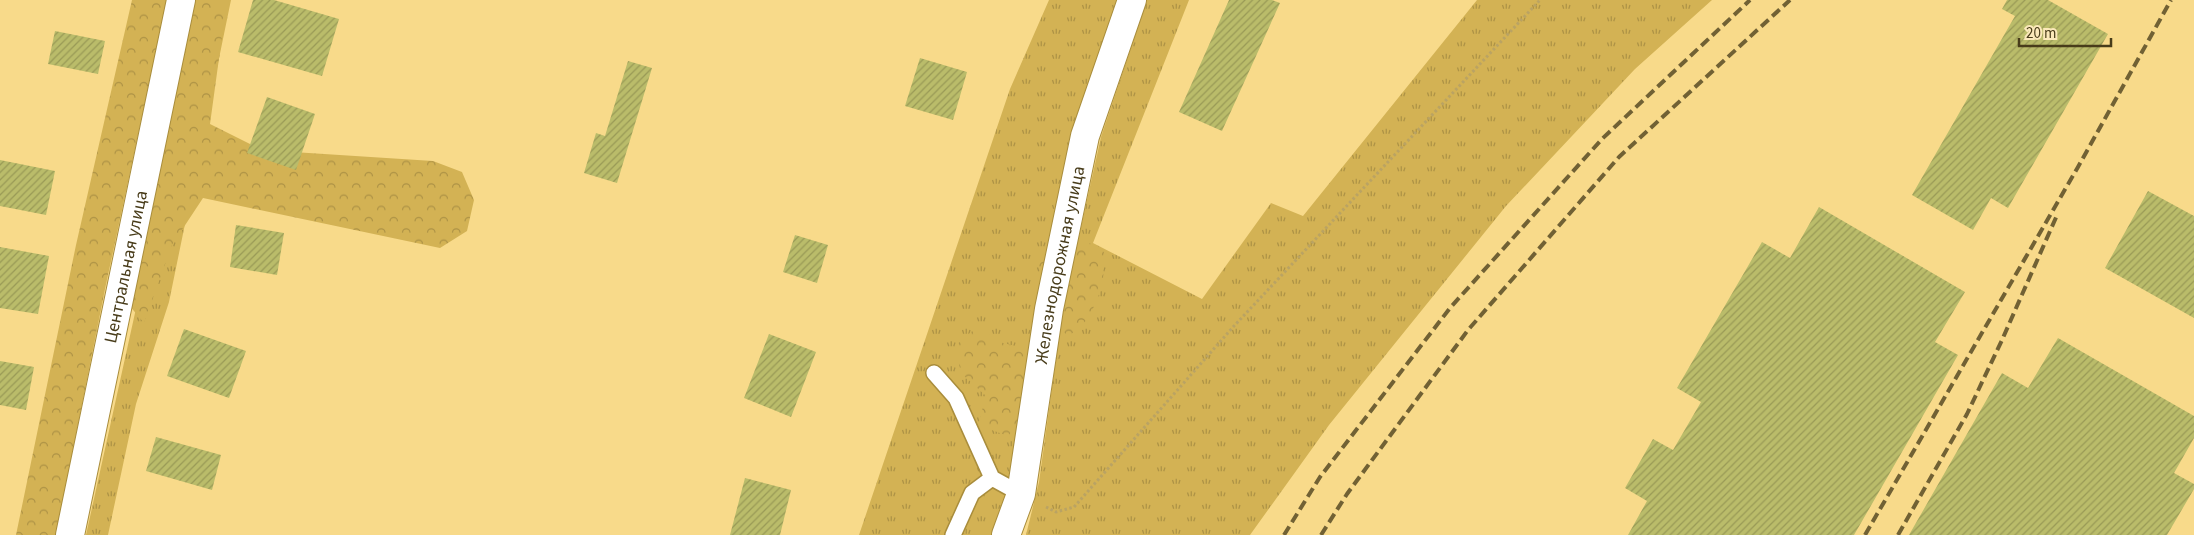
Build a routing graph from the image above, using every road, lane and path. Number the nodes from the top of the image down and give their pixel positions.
1 (181, 0) edge
2 (1132, 0) edge
3 (1540, 0) edge
4 (934, 374) dead end
5 (992, 478) junction
6 (1021, 494) junction
7 (70, 535) edge
8 (953, 535) edge
9 (1006, 535) edge

1 - 7 street, Центральная улица
2 - 6 street, Железнодорожная улица
3 - 6 path
4 - 5 lane
5 - 6 lane
5 - 8 lane
6 - 9 street, Железнодорожная улица

